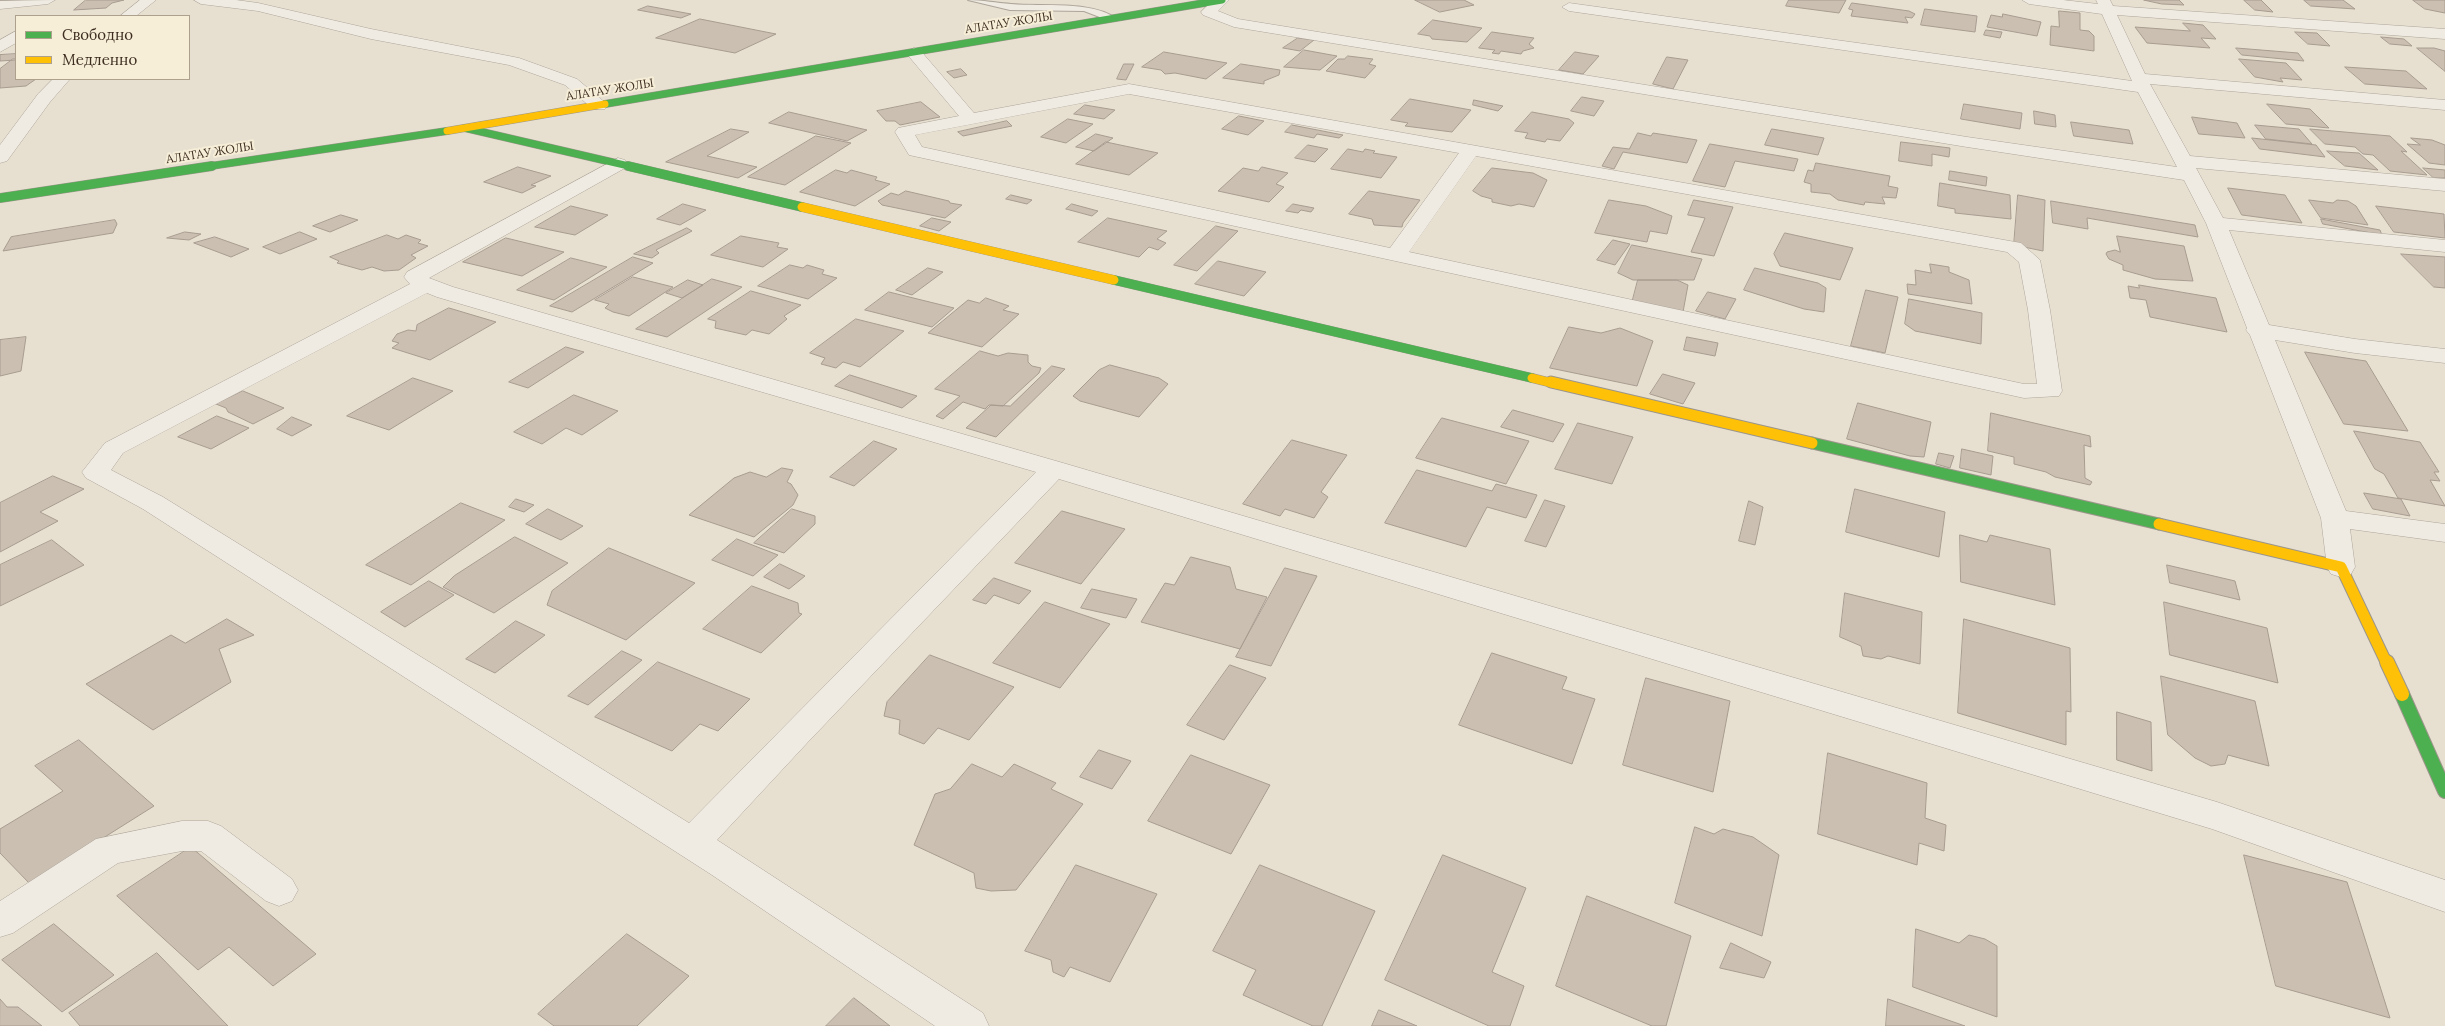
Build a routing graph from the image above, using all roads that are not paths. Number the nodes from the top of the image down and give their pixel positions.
1 (149, 0) edge
2 (201, 0) edge
3 (972, 0) edge
4 (1222, 0) edge
5 (2029, 0) edge
6 (54, 3) edge
7 (0, 5) edge
8 (2105, 5) edge
9 (1569, 7) dead end
10 (48, 15) edge
11 (128, 15) edge
12 (1114, 20) junction
13 (2445, 34) edge
14 (15, 37) edge
15 (0, 46) edge
16 (914, 53) junction
17 (61, 80) edge
18 (2142, 83) junction
19 (599, 105) junction
20 (2445, 105) edge
21 (970, 118) junction
22 (465, 128) junction
23 (1471, 150) junction
24 (0, 157) edge
25 (618, 164) junction
26 (2186, 168) junction
27 (2445, 185) edge
28 (0, 198) edge
29 (2216, 223) junction
30 (2445, 246) edge
31 (1395, 256) junction
32 (425, 285) junction
33 (2257, 330) junction
34 (2445, 356) edge
35 (1054, 469) junction
36 (2335, 518) junction
37 (2445, 533) edge
38 (2341, 567) junction
39 (2445, 791) edge
40 (692, 843) junction
41 (279, 890) dead end
42 (2445, 896) edge
43 (0, 921) edge
44 (969, 1026) edge

1 - 11 street
2 - 19 street
3 - 12 lane
4 - 12 street, АЛАТАУ ЖОЛЫ
4 - 26 street
5 - 8 street
6 - 7 street
6 - 10 street
8 - 13 street
8 - 18 street
9 - 18 street
12 - 16 street, АЛАТАУ ЖОЛЫ
14 - 15 street
16 - 19 street, АЛАТАУ ЖОЛЫ
16 - 21 street
17 - 24 street
18 - 20 street
18 - 26 street
19 - 22 street, АЛАТАУ ЖОЛЫ
21 - 23 street
21 - 31 street
22 - 25 street
22 - 28 street, АЛАТАУ ЖОЛЫ
23 - 31 street
23 - 31 street
25 - 32 street
25 - 38 street
26 - 27 street
26 - 29 street
29 - 30 street
29 - 33 street
32 - 35 street
32 - 40 street
33 - 34 street
33 - 36 street
35 - 40 street
35 - 42 street
36 - 37 street
36 - 38 street
38 - 39 street
40 - 44 street
41 - 43 street

